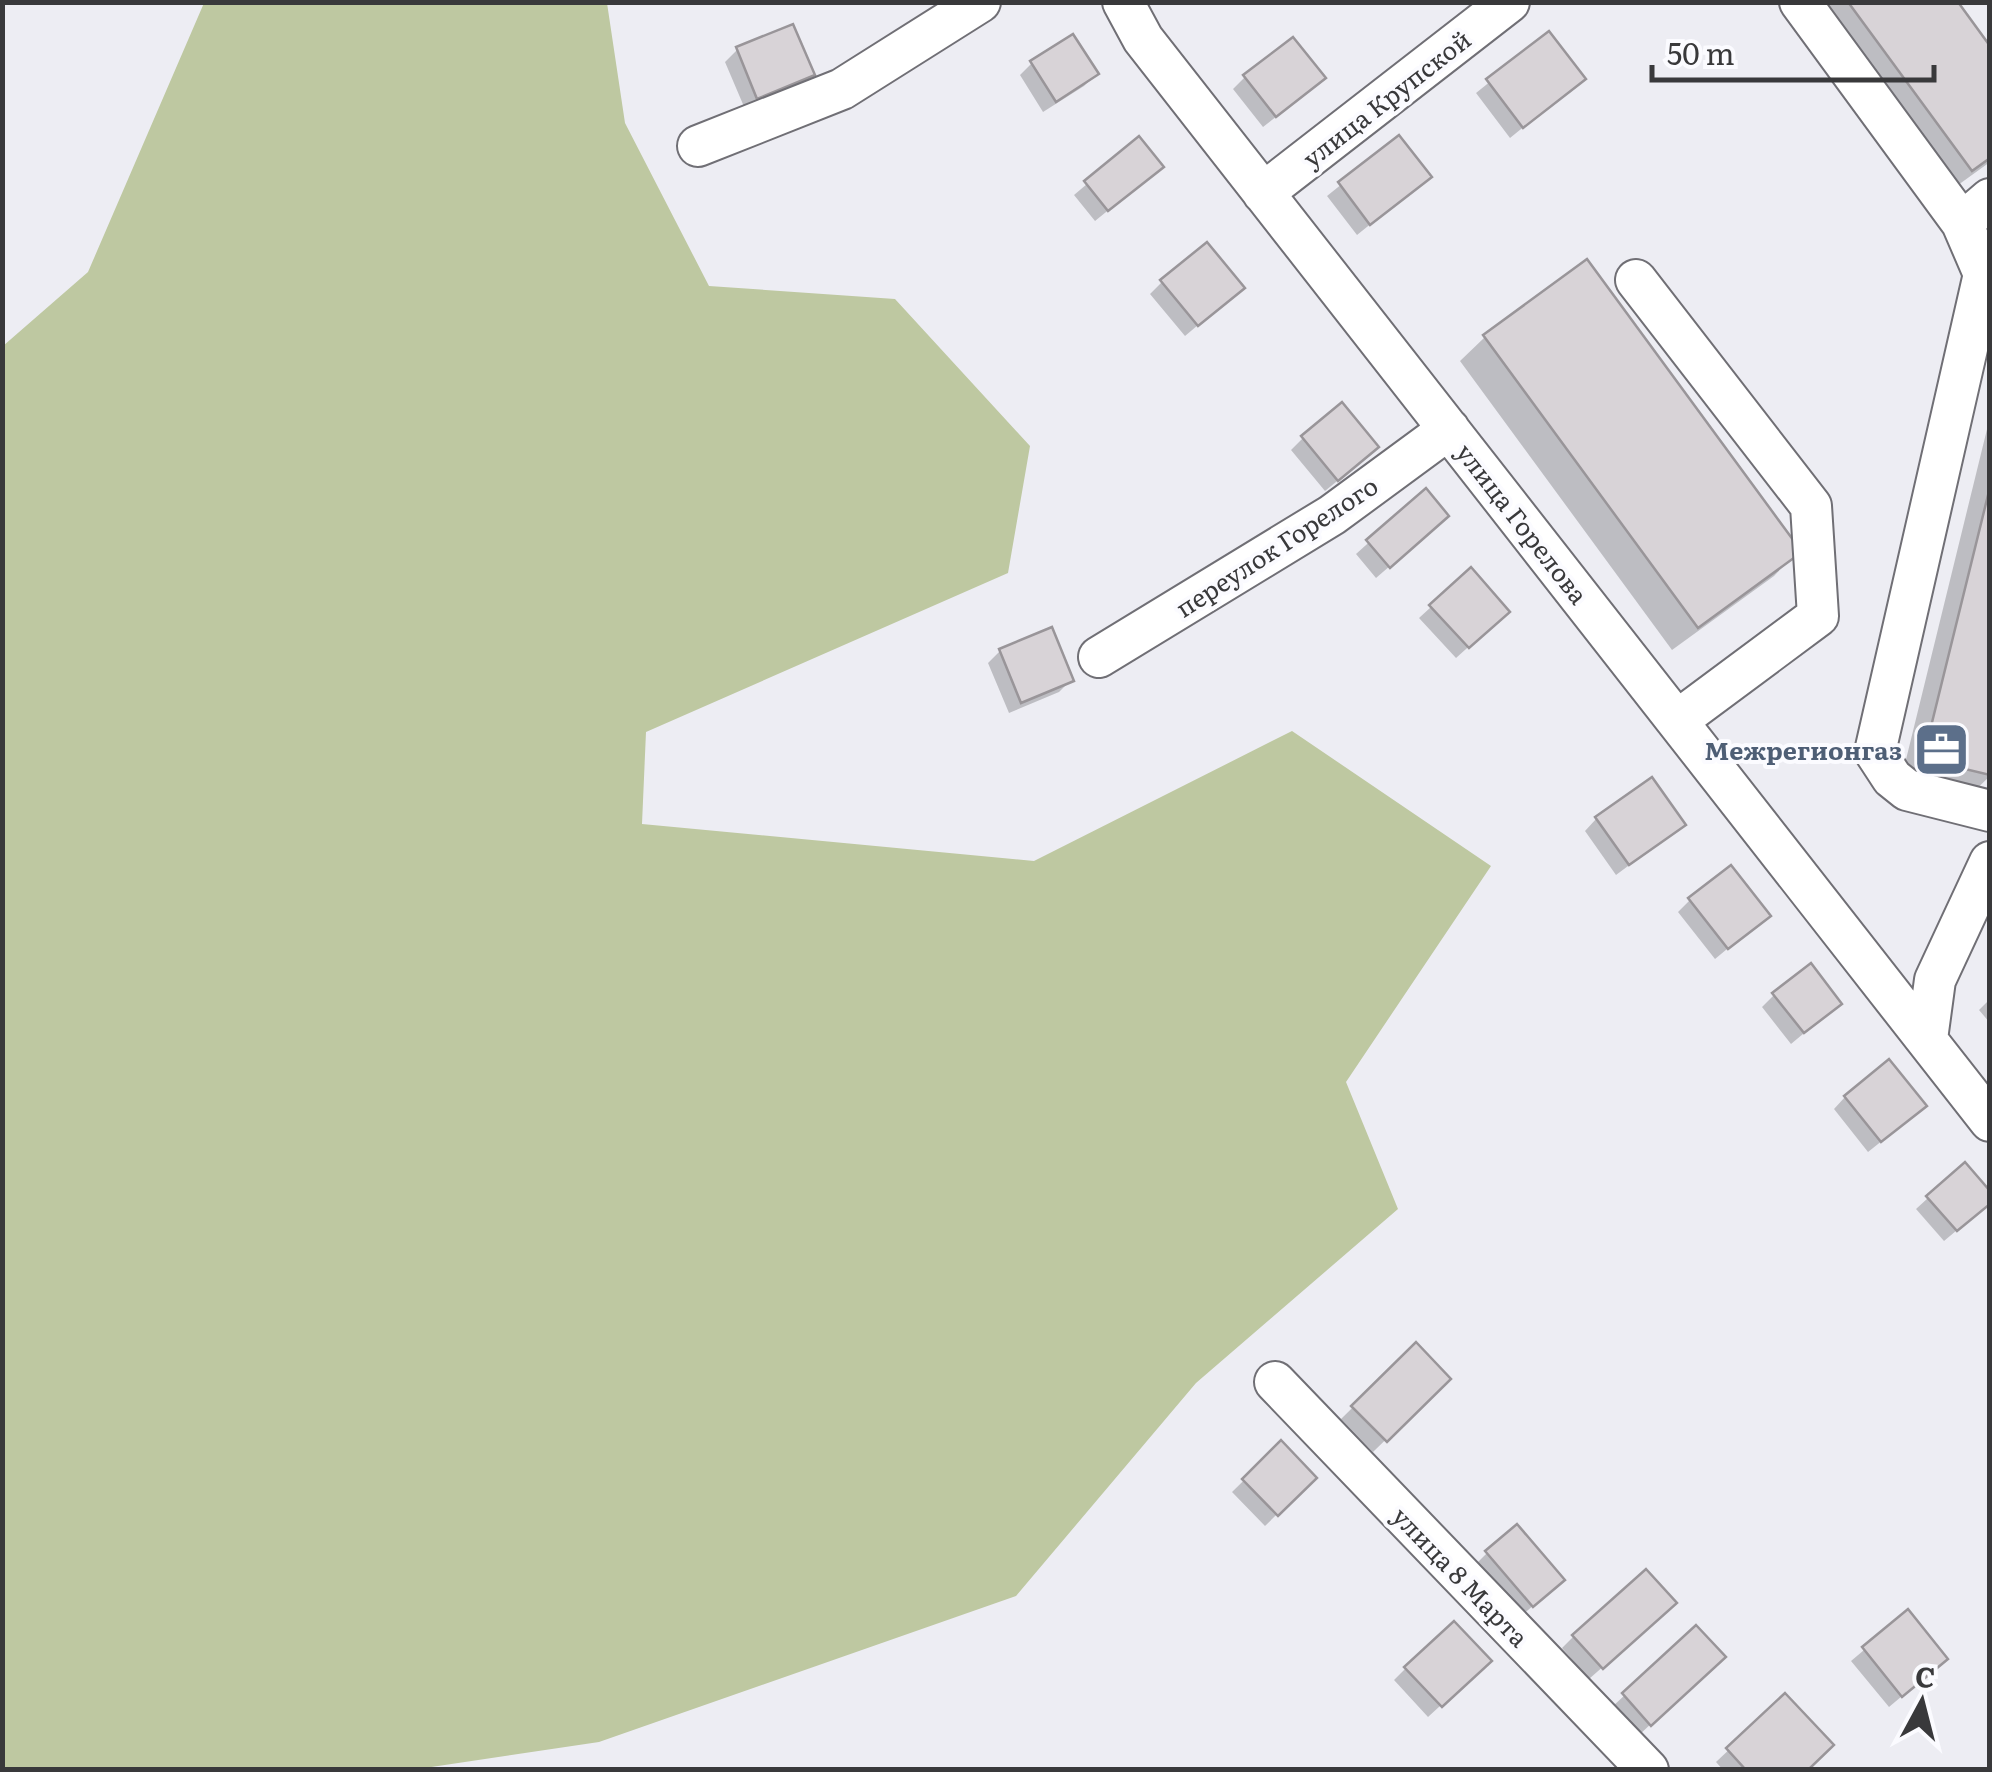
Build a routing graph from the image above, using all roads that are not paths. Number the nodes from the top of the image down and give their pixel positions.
1 (980, 2) edge
2 (1123, 2) edge
3 (1510, 2) edge
4 (1800, 2) edge
5 (698, 146) dead end
6 (1262, 193) junction
7 (1976, 211) edge
8 (1636, 280) dead end
9 (1449, 429) junction
10 (1099, 657) dead end
11 (1678, 720) junction
12 (1990, 811) edge
13 (1990, 862) edge
14 (1927, 1039) junction
15 (1990, 1121) edge
16 (1274, 1382) dead end
17 (1648, 1770) edge

1 - 5 street
2 - 6 street, улица Горелова
3 - 6 street, улица Крупской
4 - 7 street
6 - 9 street, улица Горелова
7 - 12 street
8 - 11 street
9 - 10 street, переулок Горелого
9 - 11 street, улица Горелова
11 - 14 street, улица Горелова
13 - 14 street
14 - 15 street, улица Горелова
16 - 17 street, улица 8 Марта

